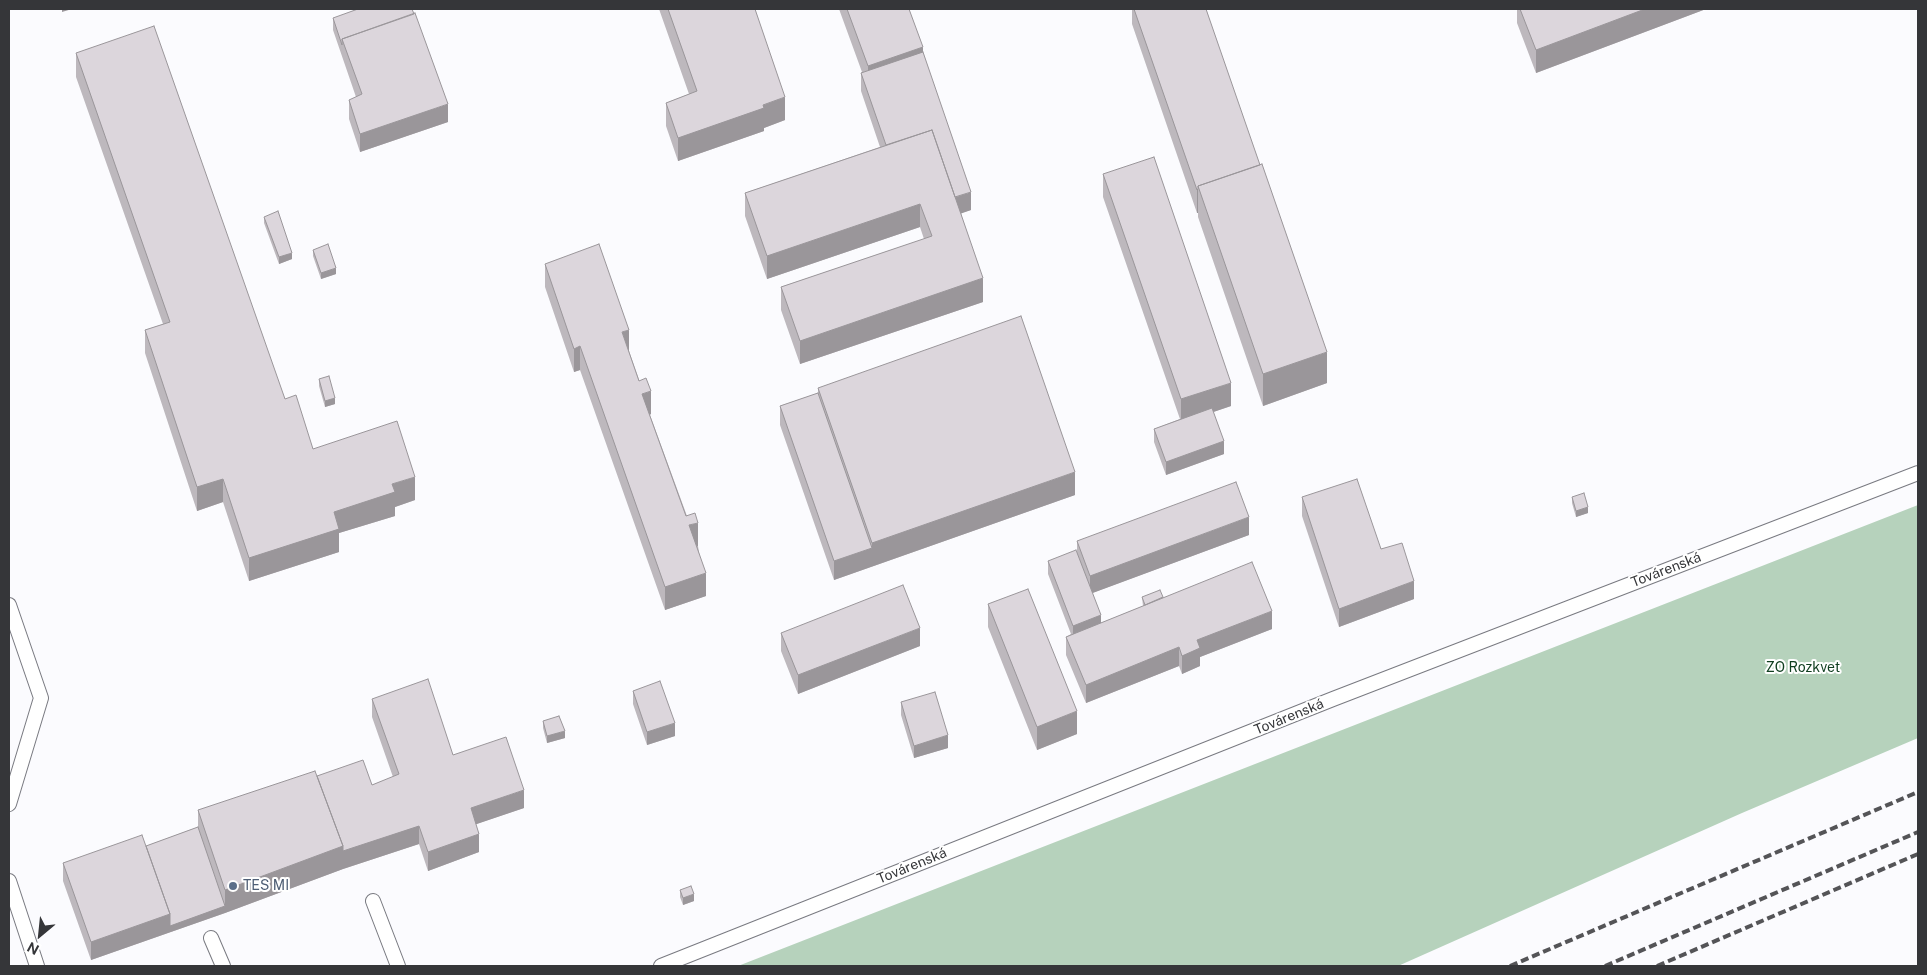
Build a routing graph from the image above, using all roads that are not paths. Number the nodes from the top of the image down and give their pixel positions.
1 (1918, 473) edge
2 (9, 605) edge
3 (9, 804) edge
4 (9, 881) edge
5 (373, 901) dead end
6 (211, 938) dead end
7 (37, 966) edge
8 (223, 966) edge
9 (398, 966) edge
10 (661, 966) edge

1 - 10 lane, Továrenská
2 - 3 lane
4 - 7 lane
5 - 9 lane
6 - 8 lane

